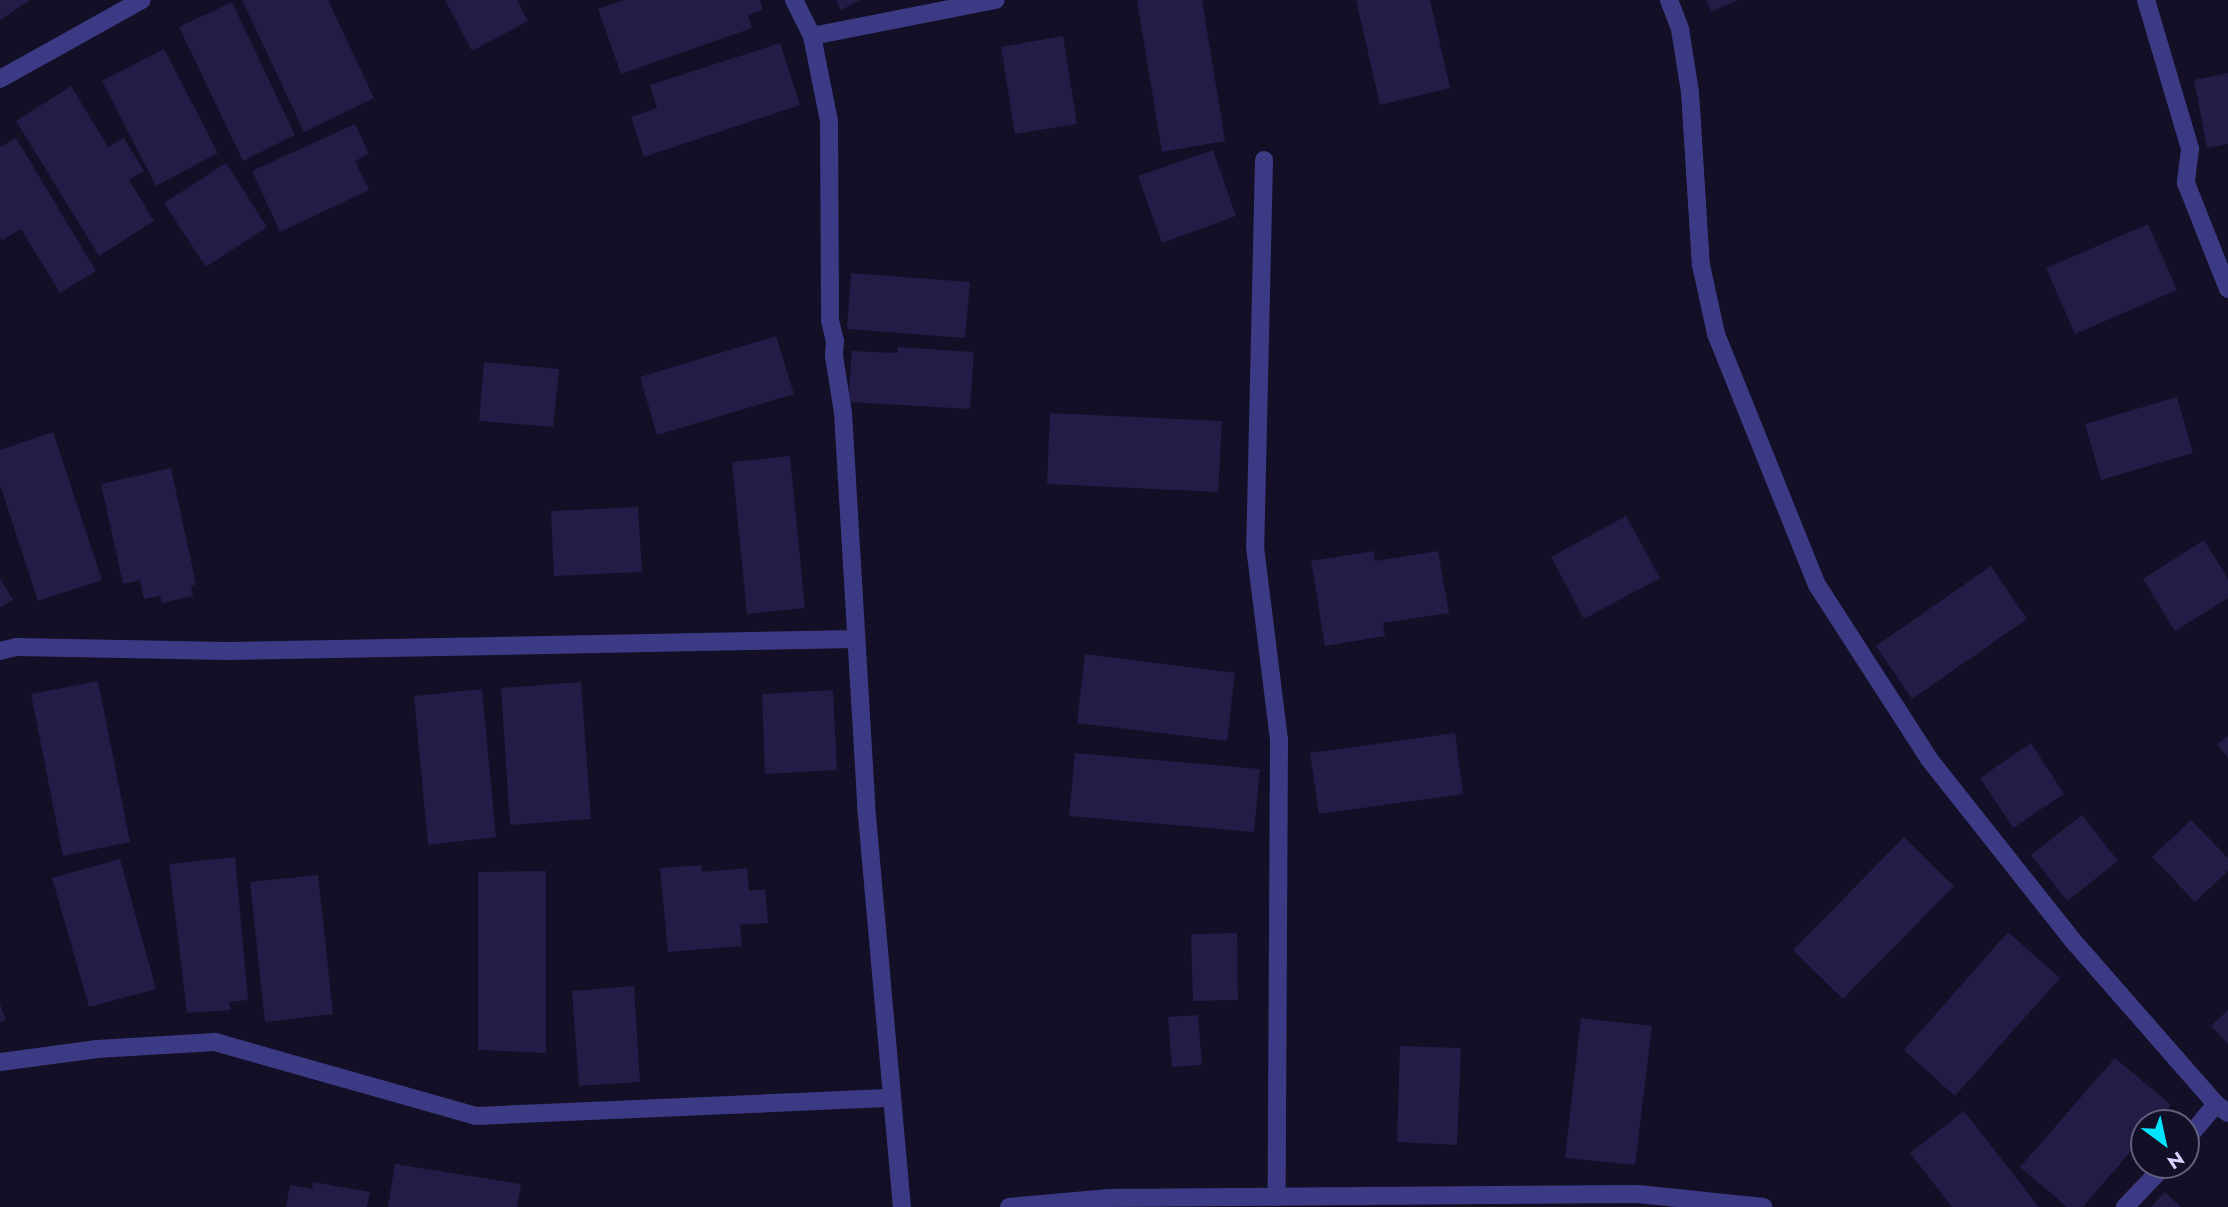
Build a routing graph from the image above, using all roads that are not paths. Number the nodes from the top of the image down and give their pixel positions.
1 (142, 0) edge
2 (794, 0) edge
3 (995, 0) edge
4 (1669, 0) edge
5 (2146, 0) edge
6 (812, 36) junction
7 (0, 79) edge
8 (1264, 160) dead end
9 (2228, 289) edge
10 (856, 639) junction
11 (0, 651) edge
12 (0, 1062) edge
13 (892, 1098) junction
14 (2222, 1109) edge
15 (2200, 1128) edge
16 (2152, 1179) edge
17 (1277, 1197) junction
18 (902, 1207) edge
19 (1009, 1207) edge
20 (1763, 1207) edge
21 (2125, 1207) edge

1 - 7 street
2 - 6 street
3 - 6 street
4 - 14 street
5 - 9 street
6 - 10 street
8 - 17 street
10 - 11 street
10 - 13 street
12 - 13 street
13 - 18 street
14 - 15 street
16 - 21 street
17 - 19 street
17 - 20 street

